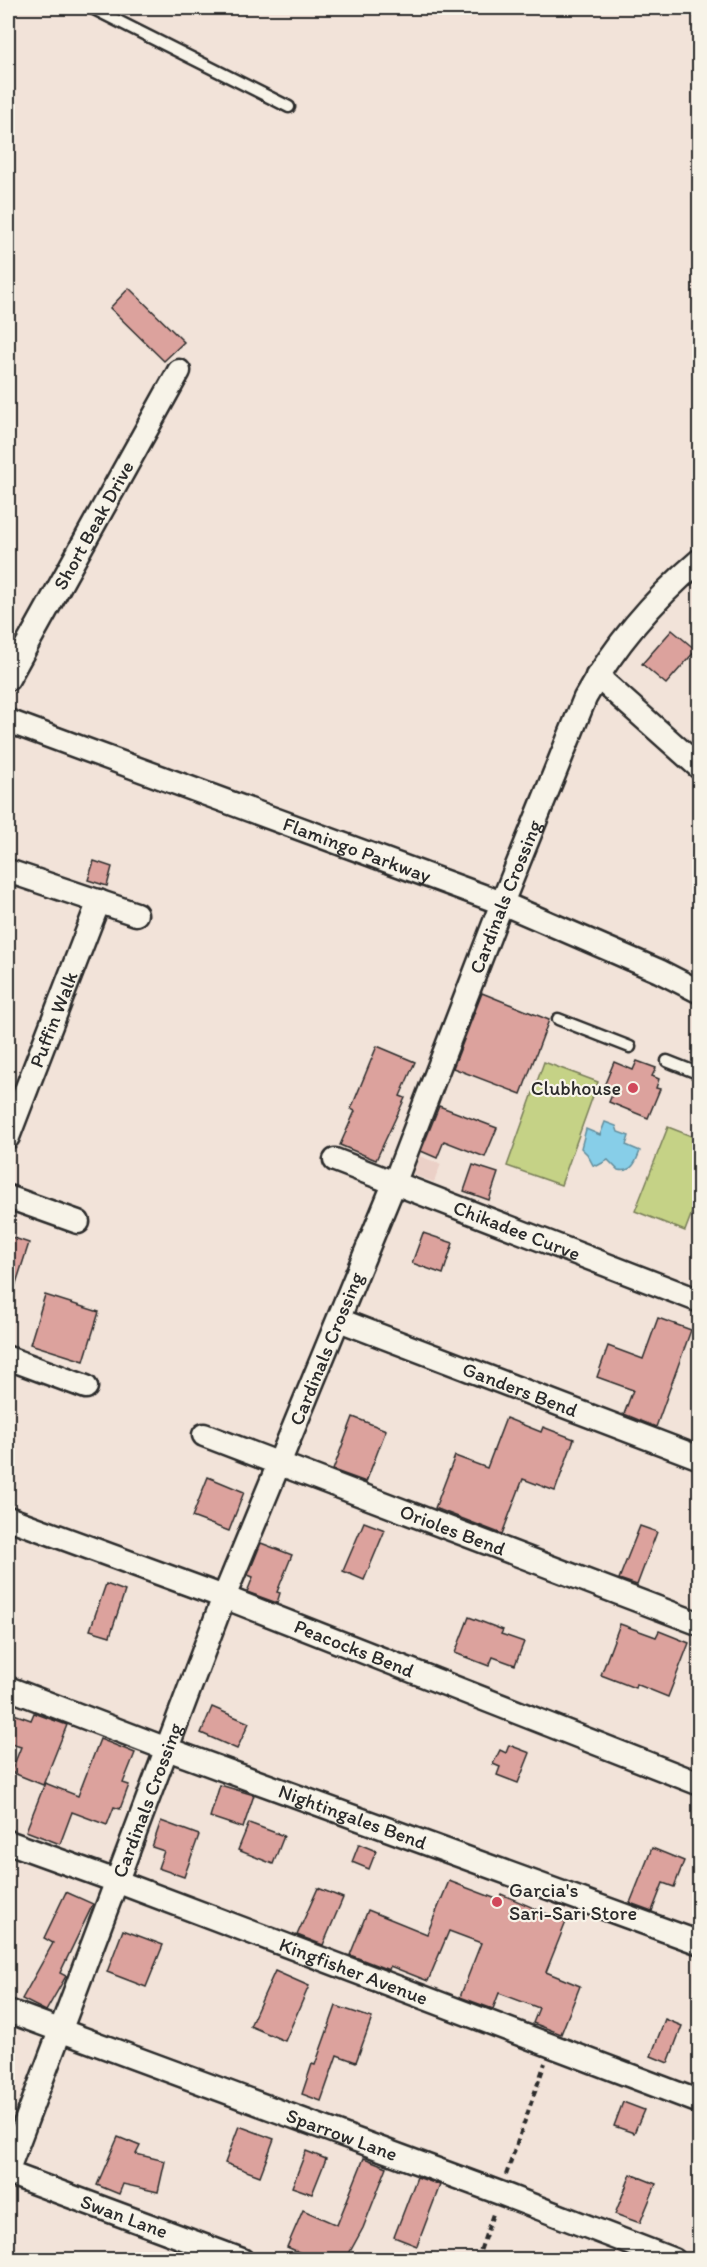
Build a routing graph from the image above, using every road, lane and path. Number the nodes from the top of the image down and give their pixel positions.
1 (92, 8) edge
2 (289, 107) dead end
3 (179, 371) dead end
4 (699, 560) edge
5 (597, 676) junction
6 (8, 679) edge
7 (8, 721) edge
8 (699, 768) edge
9 (8, 871) edge
10 (99, 901) junction
11 (502, 903) junction
12 (136, 914) dead end
13 (699, 992) edge
14 (558, 1019) dead end
15 (630, 1047) dead end
16 (667, 1061) dead end
17 (699, 1074) edge
18 (8, 1137) edge
19 (335, 1160) dead end
20 (394, 1184) junction
21 (8, 1197) edge
22 (78, 1222) dead end
23 (699, 1301) edge
24 (339, 1320) junction
25 (8, 1358) edge
26 (86, 1388) dead end
27 (204, 1435) dead end
28 (699, 1458) edge
29 (279, 1464) junction
30 (8, 1518) edge
31 (224, 1597) junction
32 (699, 1624) edge
33 (8, 1688) edge
34 (167, 1749) junction
35 (699, 1784) edge
36 (8, 1842) edge
37 (116, 1881) junction
38 (699, 1942) edge
39 (8, 2011) edge
40 (58, 2031) junction
41 (551, 2046) junction
42 (699, 2102) edge
43 (8, 2171) edge
44 (500, 2193) junction
45 (242, 2259) edge
46 (477, 2259) edge
47 (674, 2259) edge

1 - 2 lane
3 - 6 street, Short Beak Drive
4 - 5 street, Cardinals Crossing
5 - 8 street
5 - 11 street, Cardinals Crossing
7 - 11 street, Flamingo Parkway
9 - 10 street
10 - 12 street
10 - 18 street, Puffin Walk
11 - 13 street, Flamingo Parkway
11 - 20 street, Cardinals Crossing
14 - 15 lane
16 - 17 lane
19 - 20 street, Chikadee Curve
20 - 23 street, Chikadee Curve
20 - 24 street, Cardinals Crossing
21 - 22 street
24 - 28 street, Ganders Bend
24 - 29 street, Cardinals Crossing
25 - 26 street
27 - 29 street, Orioles Bend
29 - 31 street, Cardinals Crossing
29 - 32 street, Orioles Bend
30 - 31 street, Peacocks Bend
31 - 34 street, Cardinals Crossing
31 - 35 street, Peacocks Bend
33 - 34 street, Nightingales Bend
34 - 37 street, Cardinals Crossing
34 - 38 street, Nightingales Bend
36 - 37 street, Kingfisher Avenue
37 - 40 street, Cardinals Crossing
37 - 41 street, Kingfisher Avenue
39 - 40 street, Sparrow Lane
40 - 43 street, Cardinals Crossing
40 - 44 street, Sparrow Lane
41 - 42 street, Kingfisher Avenue
41 - 44 path
43 - 45 street, Swan Lane
44 - 46 path
44 - 47 street, Sparrow Lane

